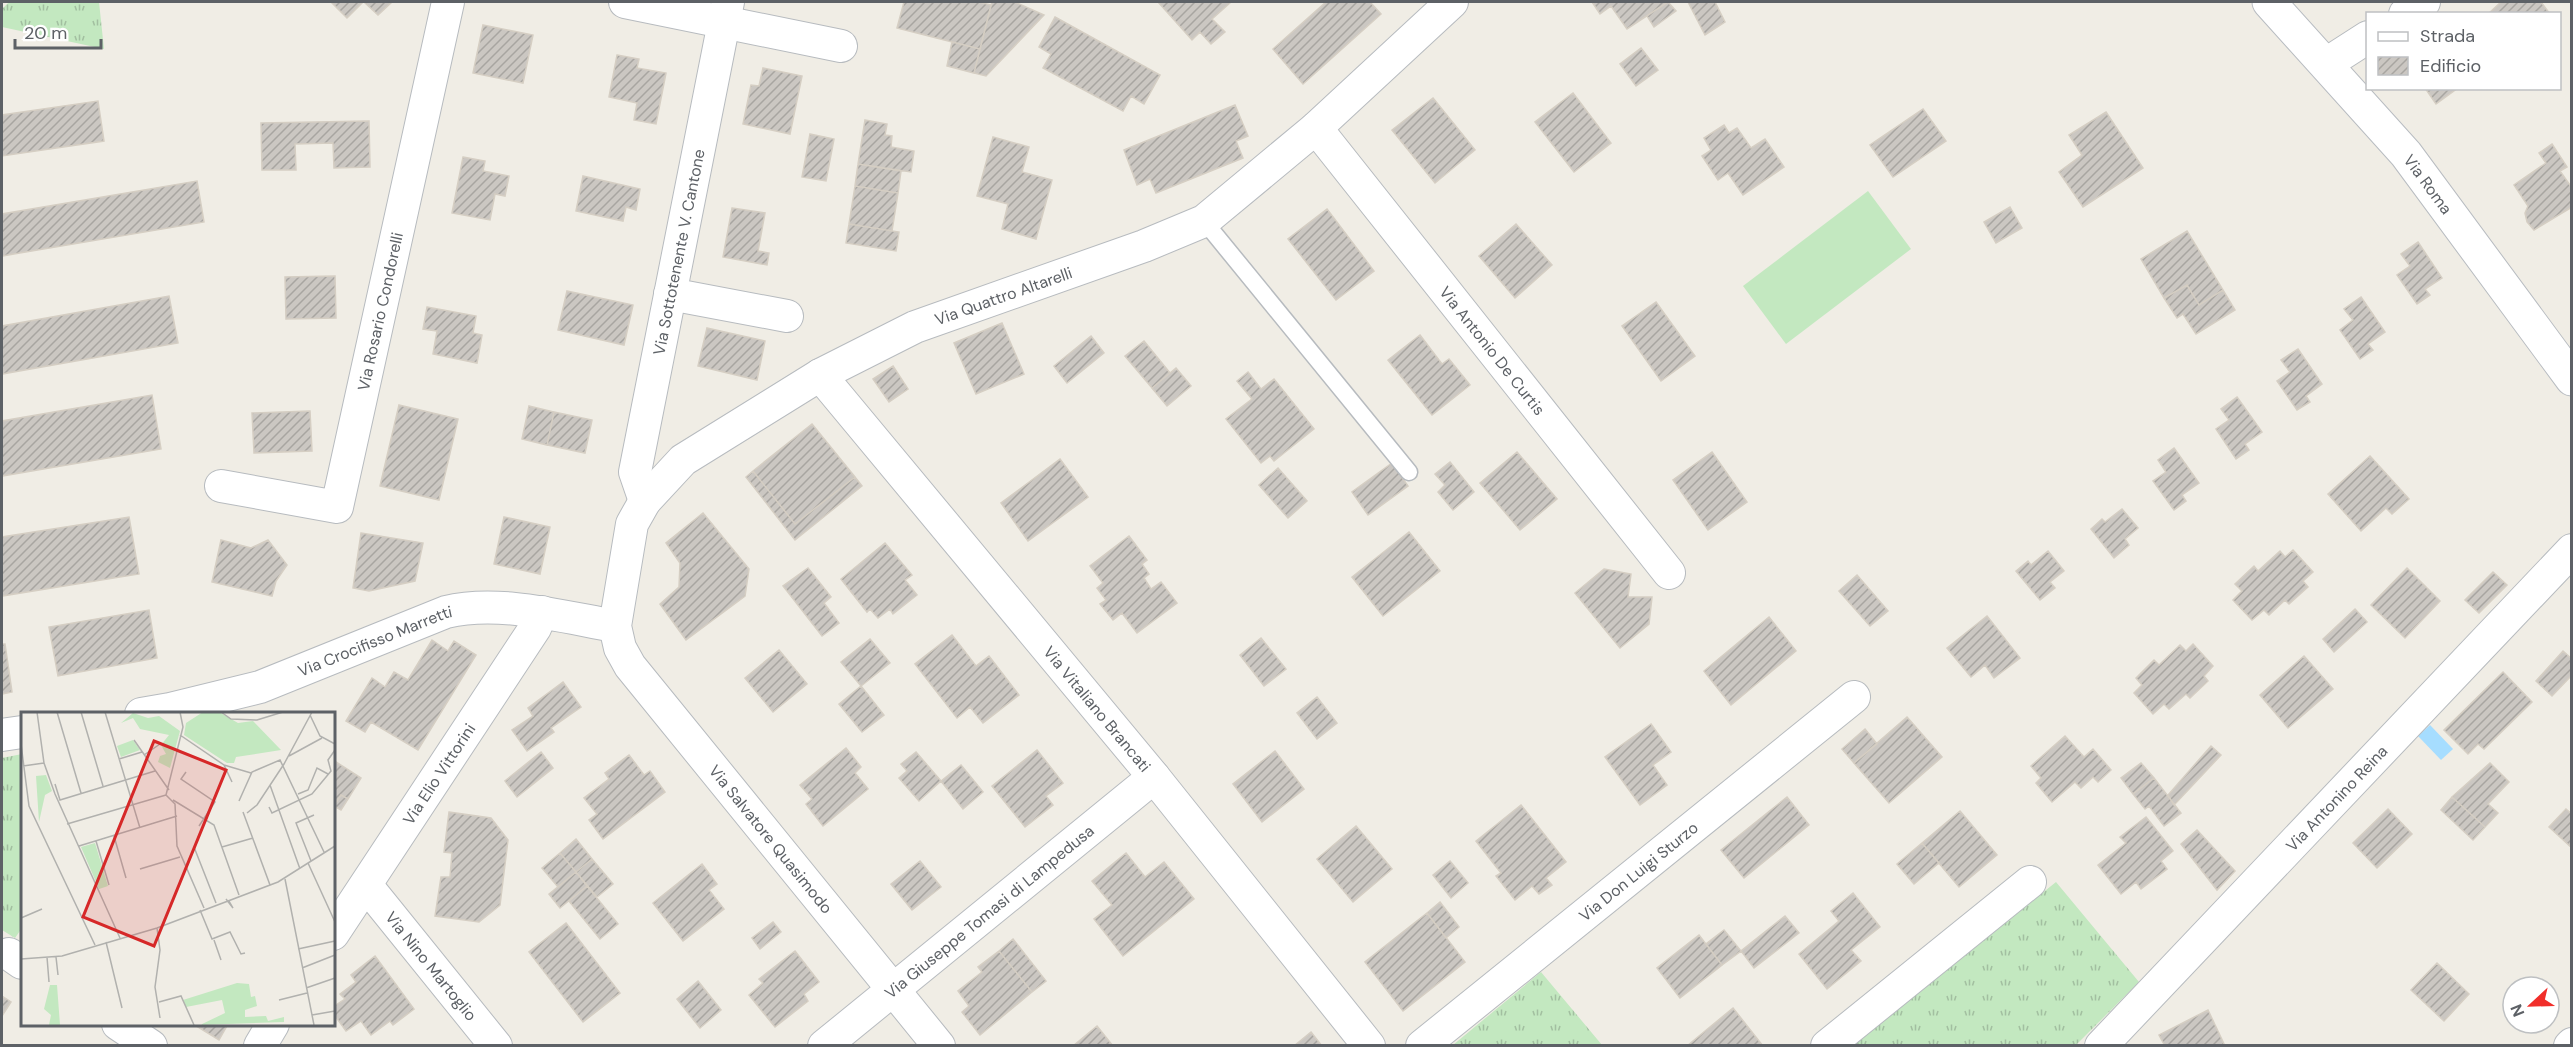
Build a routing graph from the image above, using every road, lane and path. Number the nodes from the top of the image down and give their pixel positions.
1 (448, 2) edge
2 (625, 2) edge
3 (1452, 2) edge
4 (2268, 2) edge
5 (2424, 2) edge
6 (726, 12) edge
7 (2408, 12) edge
8 (2366, 38) edge
9 (841, 46) dead end
10 (2326, 64) junction
11 (1316, 128) junction
12 (1204, 220) junction
13 (670, 294) junction
14 (787, 316) dead end
15 (820, 375) junction
16 (2571, 379) edge
17 (1409, 472) dead end
18 (221, 486) dead end
19 (645, 501) junction
20 (2571, 550) edge
21 (1669, 573) dead end
22 (542, 612) junction
23 (615, 626) junction
24 (1854, 697) dead end
25 (156, 712) edge
26 (21, 732) edge
27 (2, 735) edge
28 (1154, 777) junction
29 (2030, 882) dead end
30 (366, 885) junction
31 (334, 933) edge
32 (894, 989) junction
33 (121, 1026) edge
34 (272, 1026) edge
35 (151, 1046) edge
36 (260, 1046) edge
37 (496, 1046) edge
38 (824, 1046) edge
39 (939, 1046) edge
40 (1369, 1046) edge
41 (1422, 1046) edge
42 (1827, 1046) edge
43 (2101, 1046) edge

1 - 18 street, Via Rosario Condorelli
2 - 6 street
3 - 11 street, Via Quattro Altarelli
4 - 10 main road, Via Roma
5 - 7 street
6 - 9 street
6 - 13 street, Via Sottotenente V. Cantone
8 - 10 street
10 - 16 main road, Via Roma
11 - 12 street, Via Quattro Altarelli
11 - 21 street, Via Antonio De Curtis
12 - 15 street, Via Quattro Altarelli
12 - 17 lane
13 - 14 street
13 - 19 street, Via Sottotenente V. Cantone
15 - 19 street, Via Quattro Altarelli
15 - 28 street, Via Vitaliano Brancati
19 - 23 street, Via Quattro Altarelli
20 - 43 street, Via Antonino Reina
22 - 23 street, Via Crocifisso Marretti
22 - 25 street, Via Crocifisso Marretti
22 - 30 street, Via Elio Vittorini
23 - 32 street, Via Salvatore Quasimodo
24 - 41 street, Via Don Luigi Sturzo
26 - 27 street
28 - 32 street, Via Giuseppe Tomasi di Lampedusa
28 - 40 street, Via Vitaliano Brancati
29 - 42 street
30 - 31 street, Via Elio Vittorini
30 - 37 street, Via Nino Martoglio
32 - 38 street, Via Giuseppe Tomasi di Lampedusa
32 - 39 street, Via Salvatore Quasimodo
33 - 35 street
34 - 36 street

